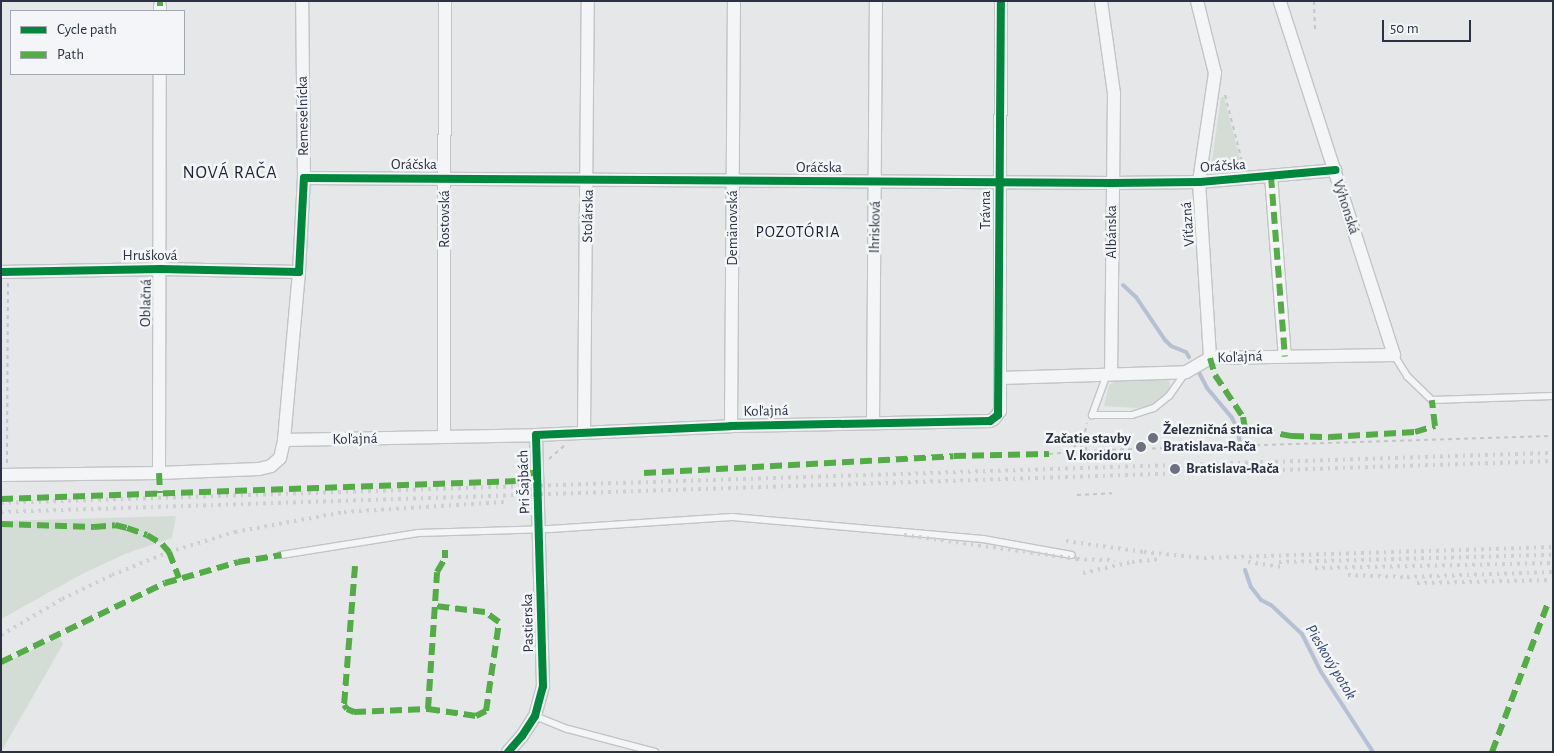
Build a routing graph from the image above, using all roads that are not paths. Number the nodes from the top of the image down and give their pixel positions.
1 (302, 1) edge
2 (445, 1) edge
3 (588, 1) edge
4 (734, 1) edge
5 (876, 1) edge
6 (1001, 1) edge
7 (1101, 1) edge
8 (1197, 1) edge
9 (1280, 1) edge
10 (160, 75) edge
11 (1335, 170) junction
12 (1271, 176) junction
13 (304, 178) junction
14 (588, 178) junction
15 (445, 179) junction
16 (733, 181) junction
17 (1000, 181) junction
18 (875, 182) junction
19 (1199, 182) junction
20 (1112, 184) junction
21 (160, 269) junction
22 (298, 272) junction
23 (5, 275) edge
24 (1285, 356) junction
25 (1394, 356) junction
26 (1210, 358) junction
27 (1186, 372) junction
28 (1109, 374) junction
29 (1000, 378) junction
30 (1553, 396) edge
31 (996, 418) joint
32 (873, 422) junction
33 (732, 426) junction
34 (584, 431) junction
35 (536, 435) junction
36 (444, 436) junction
37 (284, 440) junction
38 (5, 471) edge
39 (159, 473) junction
40 (539, 529) junction
41 (280, 555) dead end
42 (1072, 555) dead end
43 (534, 716) junction
44 (508, 752) edge
45 (655, 752) edge

1 - 13 street, Remeselnícka
2 - 15 street, Rostovská
3 - 14 street, Stolárska
4 - 16 street, Demänovská
5 - 18 street, Ihrisková
6 - 17 street, Trávna
7 - 20 street, Albánska
8 - 19 street, Víťazná
9 - 11 street, Výhonská
10 - 21 street, Oblačná
11 - 12 street, Oráčska
11 - 25 street, Výhonská
12 - 19 street, Oráčska
12 - 24 street
13 - 15 street, Oráčska
13 - 22 street, Remeselnícka
14 - 15 street, Oráčska
14 - 16 street, Oráčska
14 - 34 street, Stolárska
15 - 36 street, Rostovská
16 - 18 street, Oráčska
16 - 33 street, Demänovská
17 - 18 street, Oráčska
17 - 20 street, Oráčska
17 - 29 street, Trávna
18 - 32 street, Ihrisková
19 - 20 street, Oráčska
19 - 26 street, Víťazná
20 - 28 street, Albánska
21 - 22 street, Hrušková
21 - 23 street, Hrušková
21 - 39 street, Oblačná
22 - 37 street, Remeselnícka
24 - 25 street, Koľajná
24 - 26 street, Koľajná
25 - 30 lane
26 - 27 street, Koľajná
27 - 28 street, Koľajná
27 - 28 lane
28 - 29 street, Koľajná
29 - 31 street, Trávna
31 - 32 street, Koľajná
32 - 33 street, Koľajná
33 - 34 street, Koľajná
34 - 35 street, Koľajná
35 - 36 street, Koľajná
35 - 40 street, Pri Šajbách
36 - 37 street, Koľajná
37 - 39 street
38 - 39 street
40 - 41 lane
40 - 42 lane
40 - 43 street, Pastierska
43 - 44 street
43 - 45 lane

